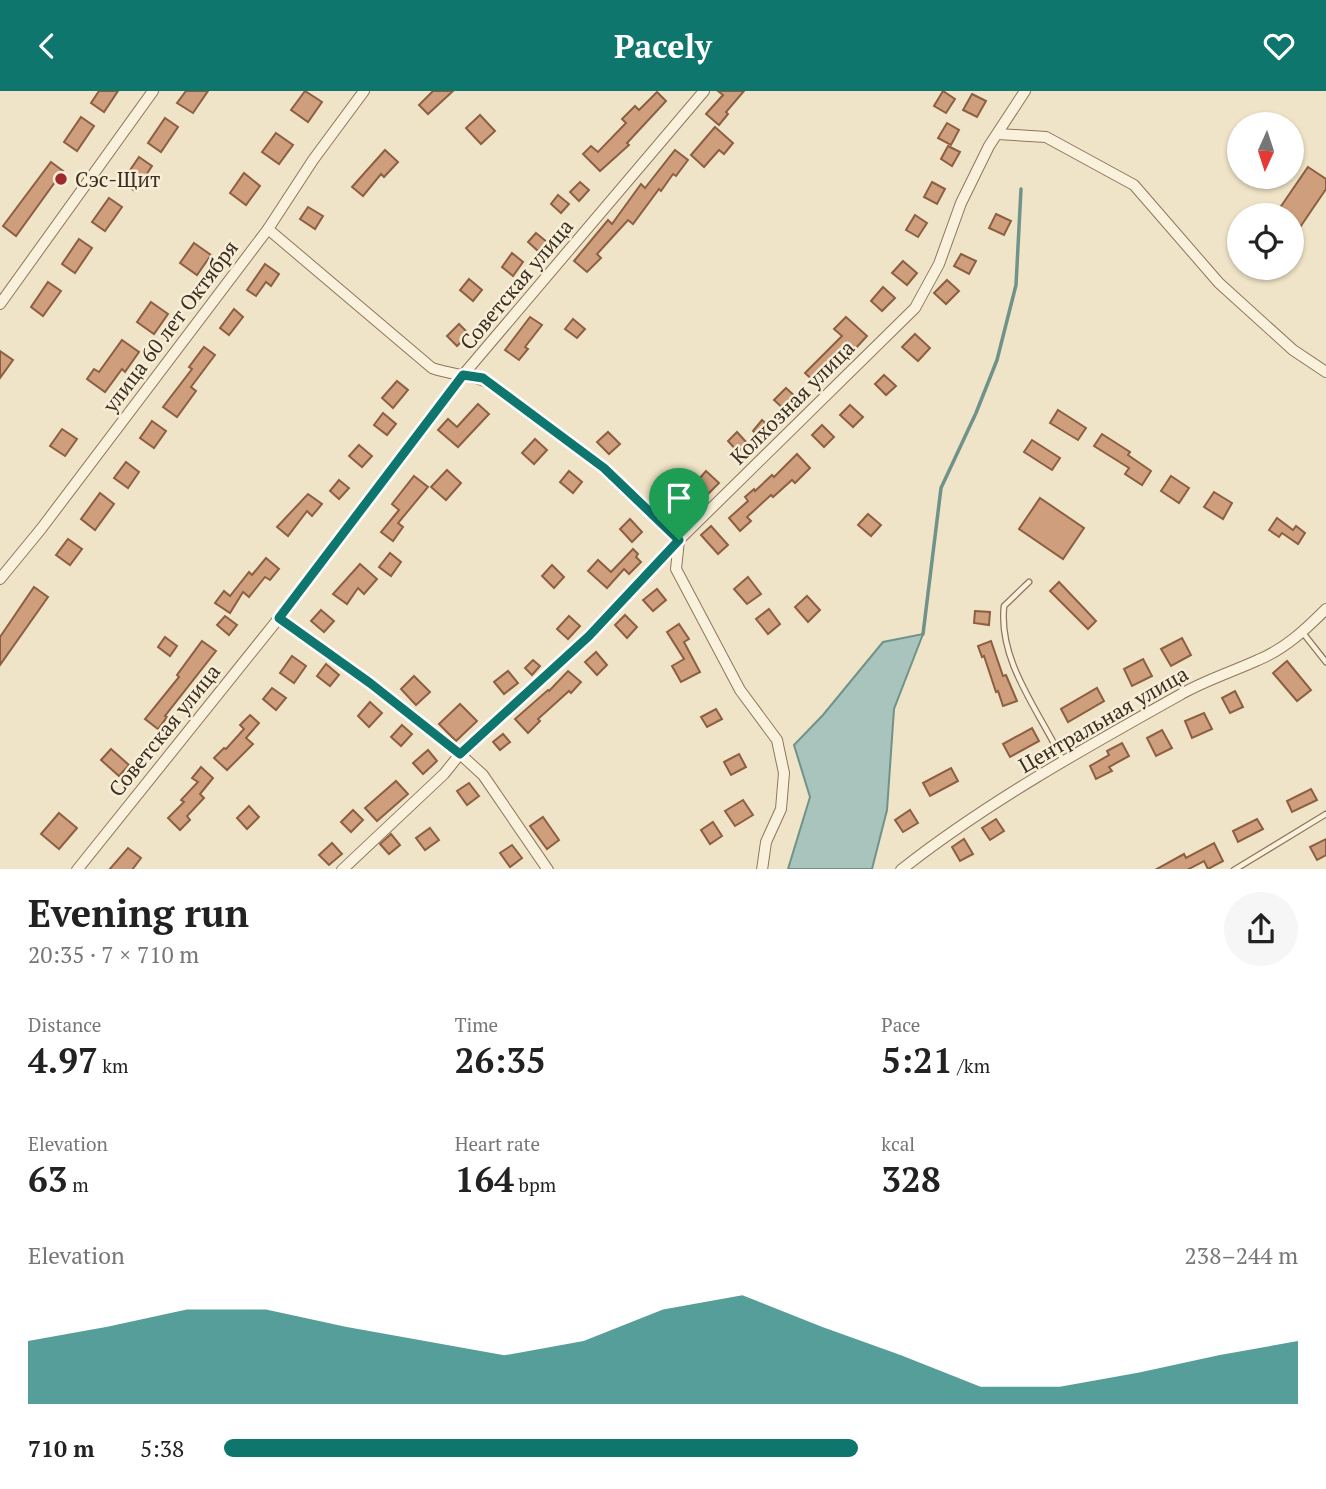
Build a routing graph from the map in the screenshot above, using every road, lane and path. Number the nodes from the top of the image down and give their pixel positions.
1 (153, 91) edge
2 (364, 91) edge
3 (704, 91) edge
4 (1025, 91) edge
5 (998, 134) junction
6 (268, 229) junction
7 (0, 304) edge
8 (1326, 372) edge
9 (463, 375) junction
10 (679, 540) junction
11 (0, 576) edge
12 (1029, 582) dead end
13 (1326, 609) edge
14 (279, 618) junction
15 (1302, 632) junction
16 (1326, 662) edge
17 (460, 754) junction
18 (1064, 762) junction
19 (1326, 814) edge
20 (78, 869) edge
21 (343, 869) edge
22 (547, 869) edge
23 (762, 869) edge
24 (902, 869) edge
25 (1236, 869) edge

1 - 7 street
2 - 6 street, улица 60 лет Октября
3 - 9 street, Советская улица
4 - 5 street, Колхозная улица
5 - 8 street
5 - 10 street, Колхозная улица
6 - 9 street
6 - 11 street, улица 60 лет Октября
9 - 10 street
9 - 14 street, Советская улица
10 - 17 street, Колхозная улица
10 - 23 street
12 - 18 lane
13 - 15 street, Центральная улица
14 - 17 street
14 - 20 street, Советская улица
15 - 16 lane
15 - 18 street, Центральная улица
17 - 21 street, Колхозная улица
17 - 22 street
18 - 24 street, Центральная улица
19 - 25 lane

